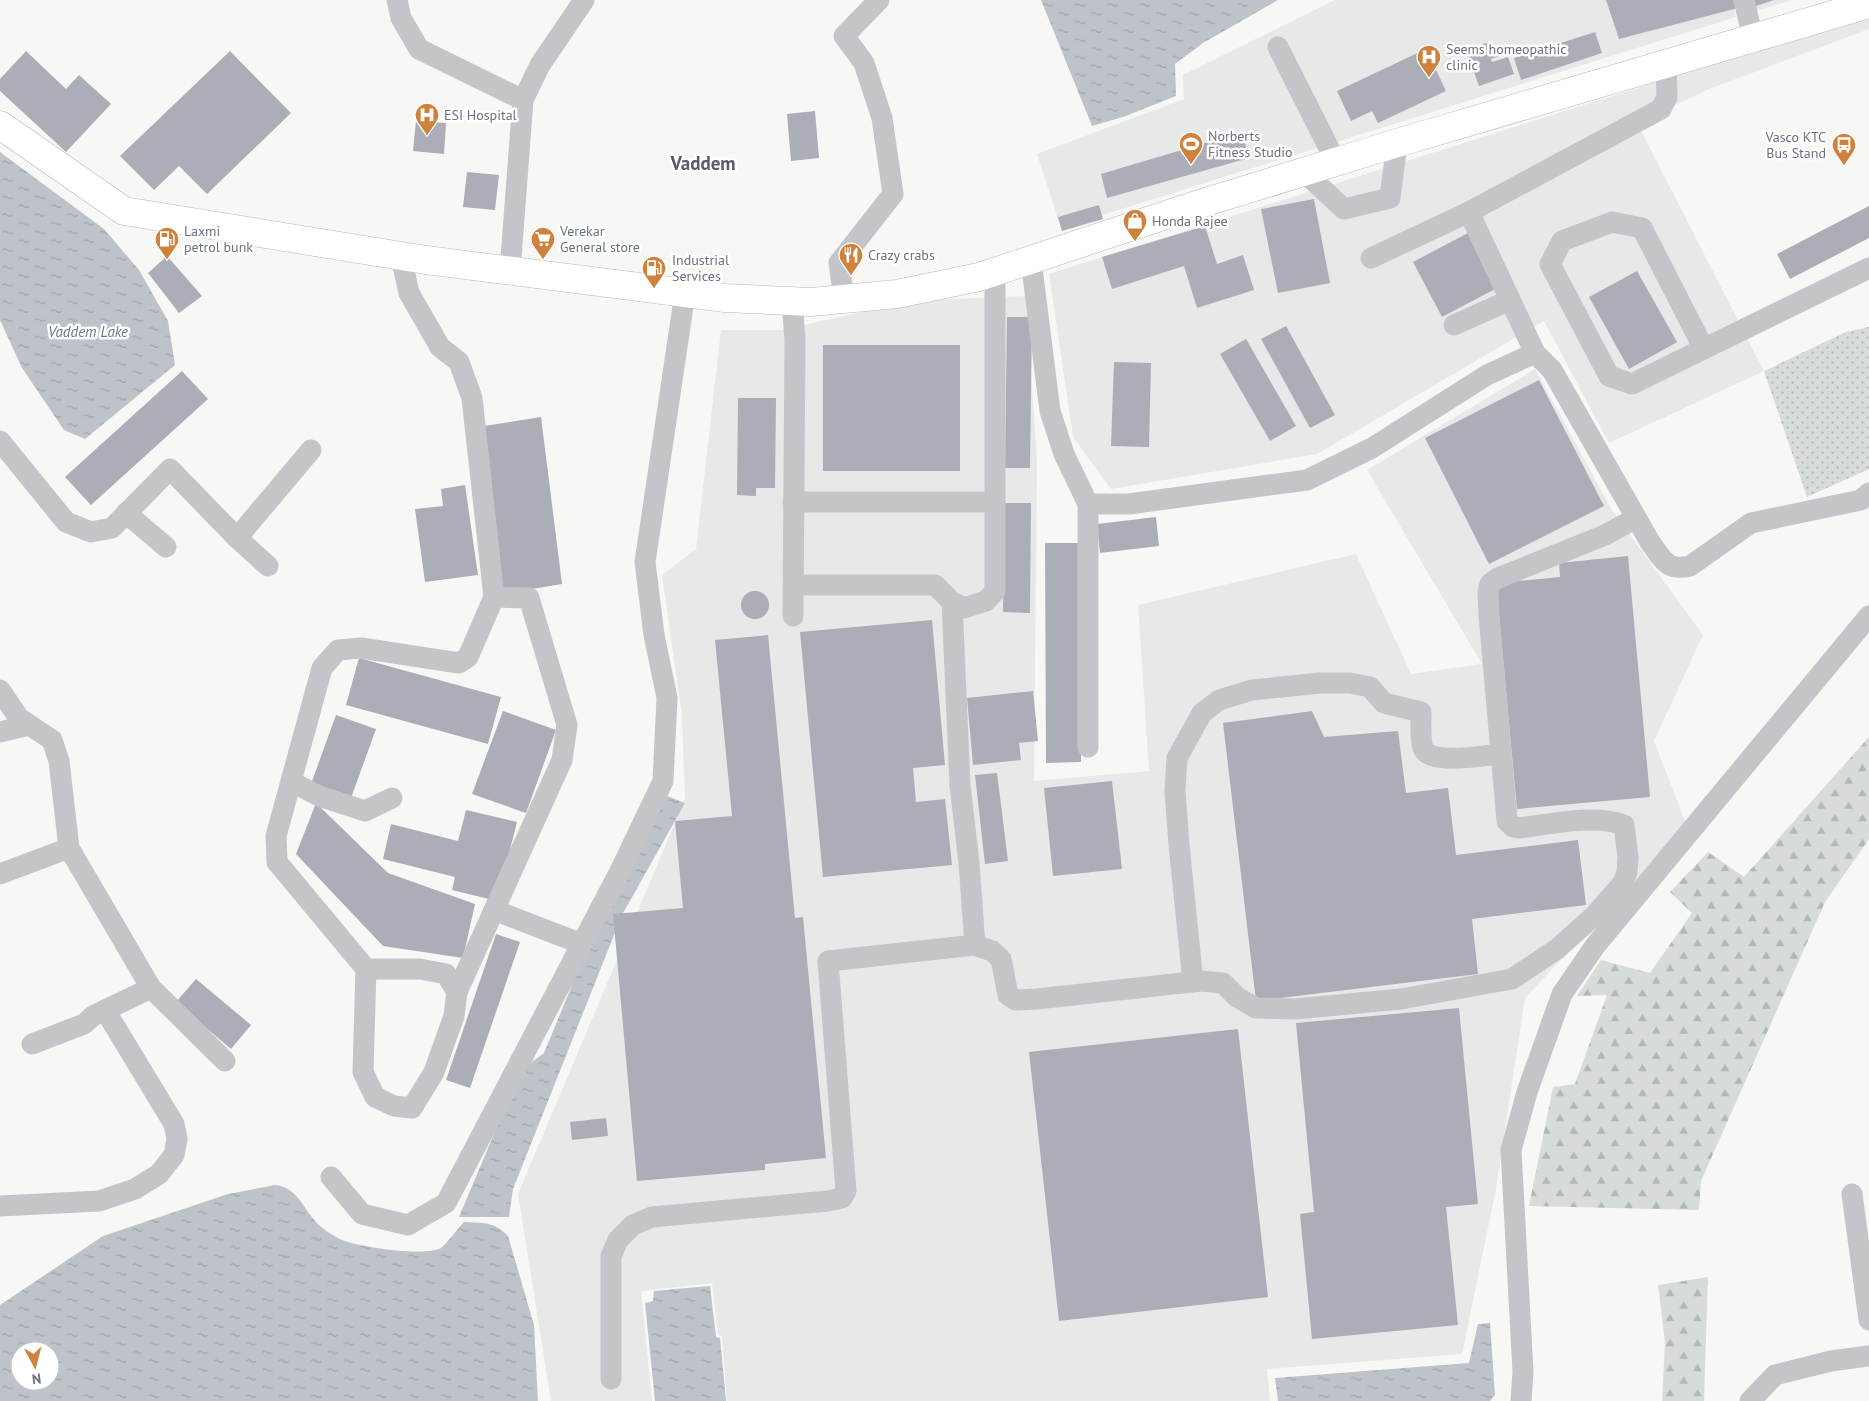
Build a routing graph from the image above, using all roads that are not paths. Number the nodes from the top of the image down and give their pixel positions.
1 (396, 0) edge
2 (584, 0) edge
3 (879, 0) edge
4 (1744, 0) edge
5 (1869, 4) edge
6 (1753, 38) junction
7 (1278, 47) dead end
8 (1666, 63) junction
9 (523, 100) junction
10 (0, 125) edge
11 (1397, 143) junction
12 (1336, 162) junction
13 (1304, 172) junction
14 (1469, 212) junction
15 (400, 256) junction
16 (1371, 258) dead end
17 (1031, 260) junction
18 (1869, 268) edge
19 (510, 271) junction
20 (995, 272) junction
21 (686, 293) junction
22 (844, 299) junction
23 (1510, 300) junction
24 (792, 301) junction
25 (1454, 325) dead end
26 (1704, 349) junction
27 (1536, 353) junction
28 (0, 441) edge
29 (311, 450) dead end
30 (1869, 493) edge
31 (793, 502) junction
32 (995, 502) junction
33 (1088, 504) junction
34 (126, 513) junction
35 (1636, 518) junction
36 (237, 538) junction
37 (166, 548) dead end
38 (268, 566) dead end
39 (793, 586) junction
40 (494, 597) junction
41 (952, 602) junction
42 (793, 616) dead end
43 (1869, 616) edge
44 (0, 690) edge
45 (29, 725) junction
46 (0, 732) edge
47 (1088, 747) dead end
48 (1501, 754) junction
49 (292, 782) junction
50 (392, 798) dead end
51 (69, 848) junction
52 (0, 874) edge
53 (494, 910) junction
54 (582, 944) junction
55 (975, 945) junction
56 (366, 969) junction
57 (1193, 982) junction
58 (151, 988) junction
59 (457, 992) junction
60 (104, 1010) junction
61 (32, 1044) dead end
62 (225, 1061) dead end
63 (331, 1177) dead end
64 (1852, 1194) dead end
65 (0, 1206) edge
66 (1869, 1320) edge
67 (1869, 1356) edge
68 (611, 1379) dead end
69 (1521, 1401) edge
70 (1750, 1401) edge

1 - 9 street
2 - 9 street
3 - 22 street
4 - 6 street
5 - 6 main road
6 - 8 main road
7 - 12 street
8 - 11 main road
8 - 14 street
9 - 19 street
10 - 15 main road
11 - 12 main road
11 - 13 street
12 - 13 main road
13 - 17 main road
14 - 16 street
14 - 23 street
15 - 19 main road
15 - 40 street
17 - 20 main road
17 - 33 street
18 - 26 street
19 - 21 main road
20 - 22 main road
20 - 32 street
21 - 24 main road
21 - 54 street
22 - 24 main road
23 - 25 street
23 - 27 street
24 - 31 street
26 - 26 street
27 - 33 street
27 - 35 street
28 - 34 street
29 - 36 street
30 - 35 street
31 - 32 street
31 - 39 street
32 - 41 street
33 - 47 street
34 - 36 street
34 - 37 street
35 - 48 street
36 - 38 street
39 - 41 street
39 - 42 street
40 - 49 street
40 - 53 street
41 - 55 street
43 - 69 street
44 - 45 street
45 - 46 street
45 - 51 street
48 - 57 street
48 - 57 street
49 - 50 street
49 - 56 street
51 - 52 street
51 - 58 street
53 - 54 street
53 - 59 street
54 - 63 street
55 - 57 street
55 - 68 street
56 - 59 street
56 - 59 street
58 - 60 street
58 - 62 street
60 - 61 street
60 - 65 street
64 - 66 street
67 - 70 street

